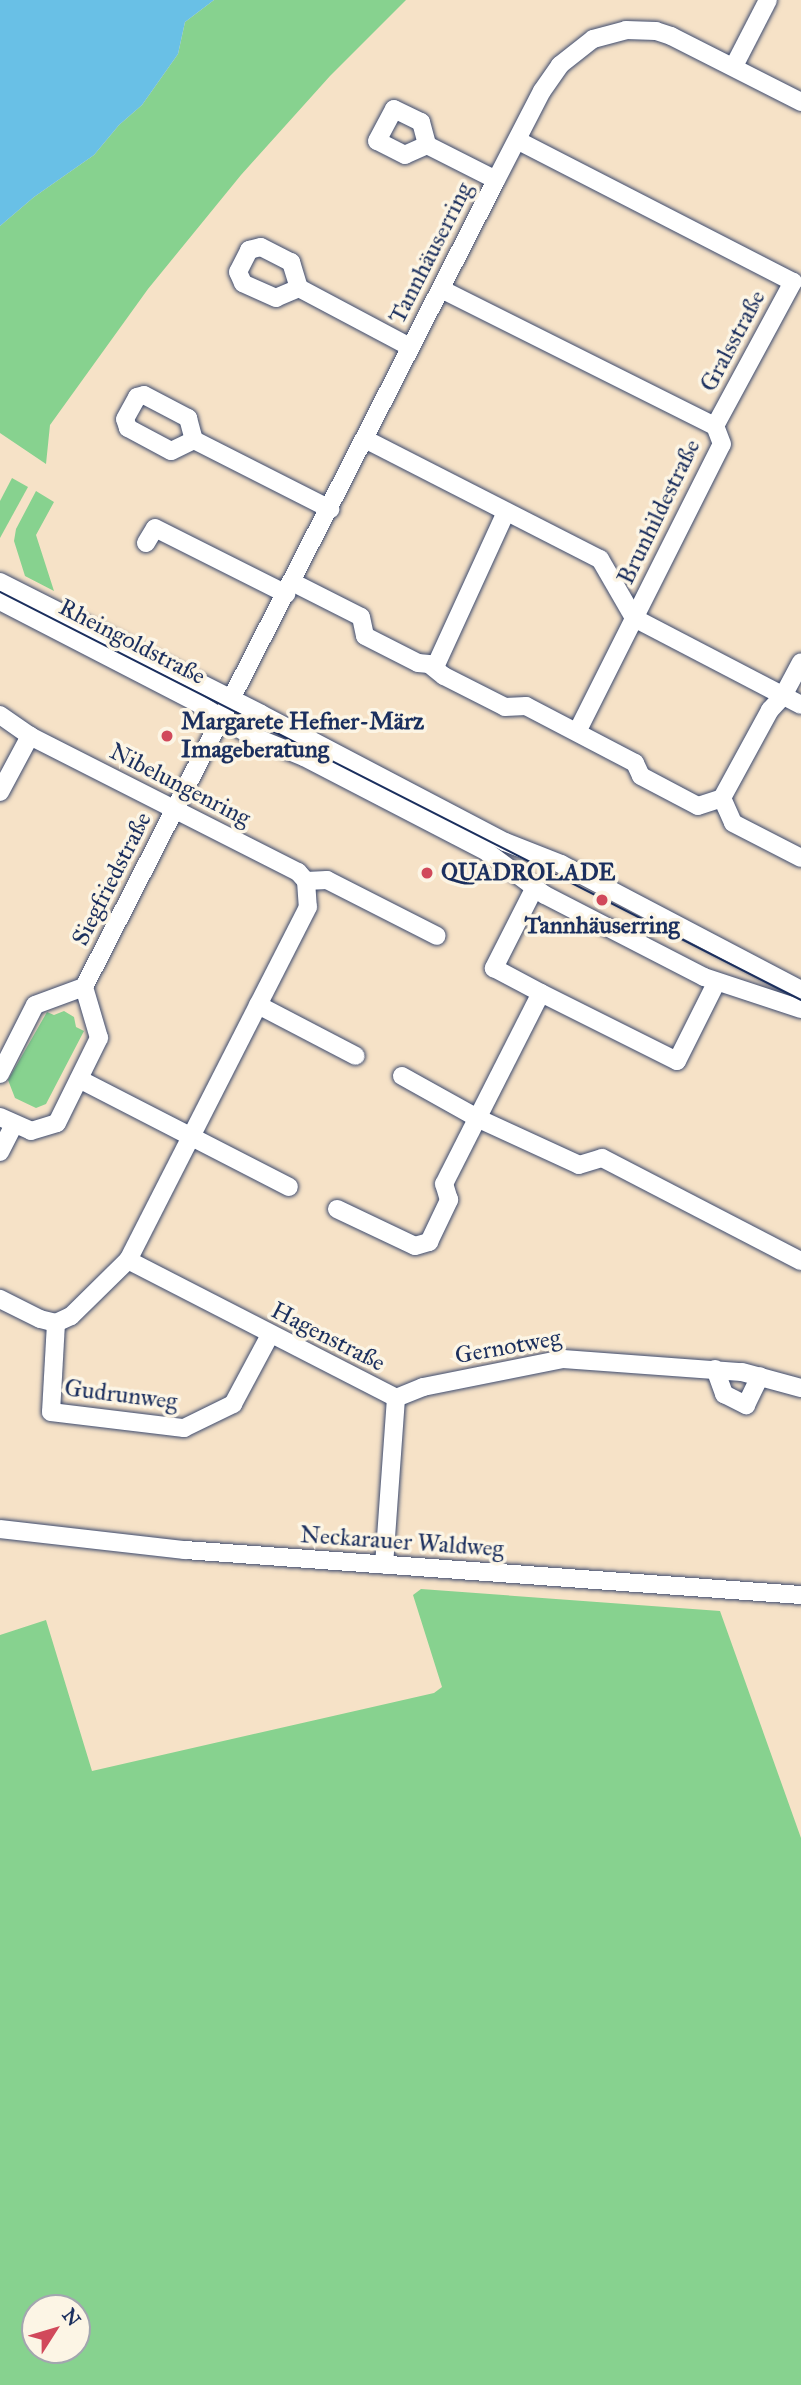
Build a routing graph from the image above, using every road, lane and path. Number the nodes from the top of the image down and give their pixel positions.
1 (768, 0) edge
2 (734, 66) junction
3 (801, 102) edge
4 (517, 141) junction
5 (427, 145) dead end
6 (496, 180) junction
7 (797, 280) edge
8 (299, 288) dead end
9 (441, 289) junction
10 (410, 347) junction
11 (715, 426) junction
12 (365, 439) junction
13 (194, 440) dead end
14 (330, 509) junction
15 (506, 512) junction
16 (146, 543) dead end
17 (0, 582) edge
18 (289, 588) junction
19 (0, 601) edge
20 (634, 618) junction
21 (801, 662) edge
22 (435, 667) junction
23 (783, 696) junction
24 (231, 700) junction
25 (801, 705) edge
26 (0, 715) edge
27 (222, 718) junction
28 (577, 732) junction
29 (30, 736) junction
30 (0, 792) edge
31 (722, 798) junction
32 (175, 811) junction
33 (801, 858) edge
34 (306, 881) junction
35 (534, 889) junction
36 (437, 936) dead end
37 (716, 983) junction
38 (84, 987) junction
39 (801, 990) edge
40 (541, 993) junction
41 (258, 1005) junction
42 (801, 1009) edge
43 (7, 1041) edge
44 (356, 1056) dead end
45 (0, 1074) edge
46 (402, 1076) dead end
47 (79, 1080) junction
48 (477, 1118) junction
49 (7, 1120) edge
50 (191, 1136) junction
51 (0, 1152) edge
52 (289, 1187) dead end
53 (337, 1209) dead end
54 (128, 1260) junction
55 (801, 1261) edge
56 (0, 1298) edge
57 (56, 1323) junction
58 (270, 1335) junction
59 (715, 1369) junction
60 (760, 1376) junction
61 (801, 1388) edge
62 (397, 1398) junction
63 (0, 1529) edge
64 (384, 1565) junction
65 (801, 1595) edge

1 - 2 street
2 - 3 street, Tannhäuserring
2 - 4 street, Tannhäuserring
4 - 6 street, Tannhäuserring
4 - 7 street, Gralsstraße
5 - 6 street, Tannhäuserring
6 - 9 street, Tannhäuserring
7 - 11 street, Gralsstraße
8 - 10 street, Tannhäuserring
9 - 10 street, Tannhäuserring
9 - 11 street, Gralsstraße
10 - 12 street, Tannhäuserring
11 - 20 street, Brunhildestraße
12 - 14 street, Tannhäuserring
12 - 15 street, Brunhildestraße
13 - 14 street
14 - 18 street, Tannhäuserring
15 - 20 street, Brunhildestraße
15 - 22 street
16 - 18 street
17 - 24 street, Rheingoldstraße
18 - 22 street
18 - 24 street, Tannhäuserring
19 - 27 street, Rheingoldstraße
20 - 23 street, Brunhildestraße
20 - 28 street, Brunhildestraße
21 - 23 street
22 - 28 street
23 - 25 street, Brunhildestraße
23 - 31 street
24 - 27 street, Tannhäuserring
24 - 39 street, Rheingoldstraße
26 - 29 street, Nibelungenring
27 - 32 street, Siegfriedstraße
27 - 35 street, Rheingoldstraße
28 - 31 street
29 - 30 street
29 - 32 street, Nibelungenring
31 - 33 street
32 - 34 street, Nibelungenring
32 - 38 street, Siegfriedstraße
34 - 36 street, Nibelungenring
34 - 41 street
35 - 37 street, Rheingoldstraße
35 - 40 street
37 - 40 street
37 - 42 street, Rheingoldstraße
38 - 43 street
38 - 47 street
40 - 48 street
41 - 44 street
41 - 50 street
43 - 45 street
46 - 48 street
47 - 49 street
47 - 50 street
48 - 53 street
48 - 55 street
49 - 51 street
50 - 52 street
50 - 54 street
54 - 57 street
54 - 58 street, Hagenstraße
56 - 57 street
57 - 58 street, Gudrunweg
58 - 62 street, Hagenstraße
59 - 60 street, Gernotweg
59 - 60 street
59 - 62 street, Gernotweg
60 - 61 street, Gernotweg
62 - 64 street, Hagenstraße
63 - 64 street, Neckarauer Waldweg
64 - 65 street, Neckarauer Waldweg

